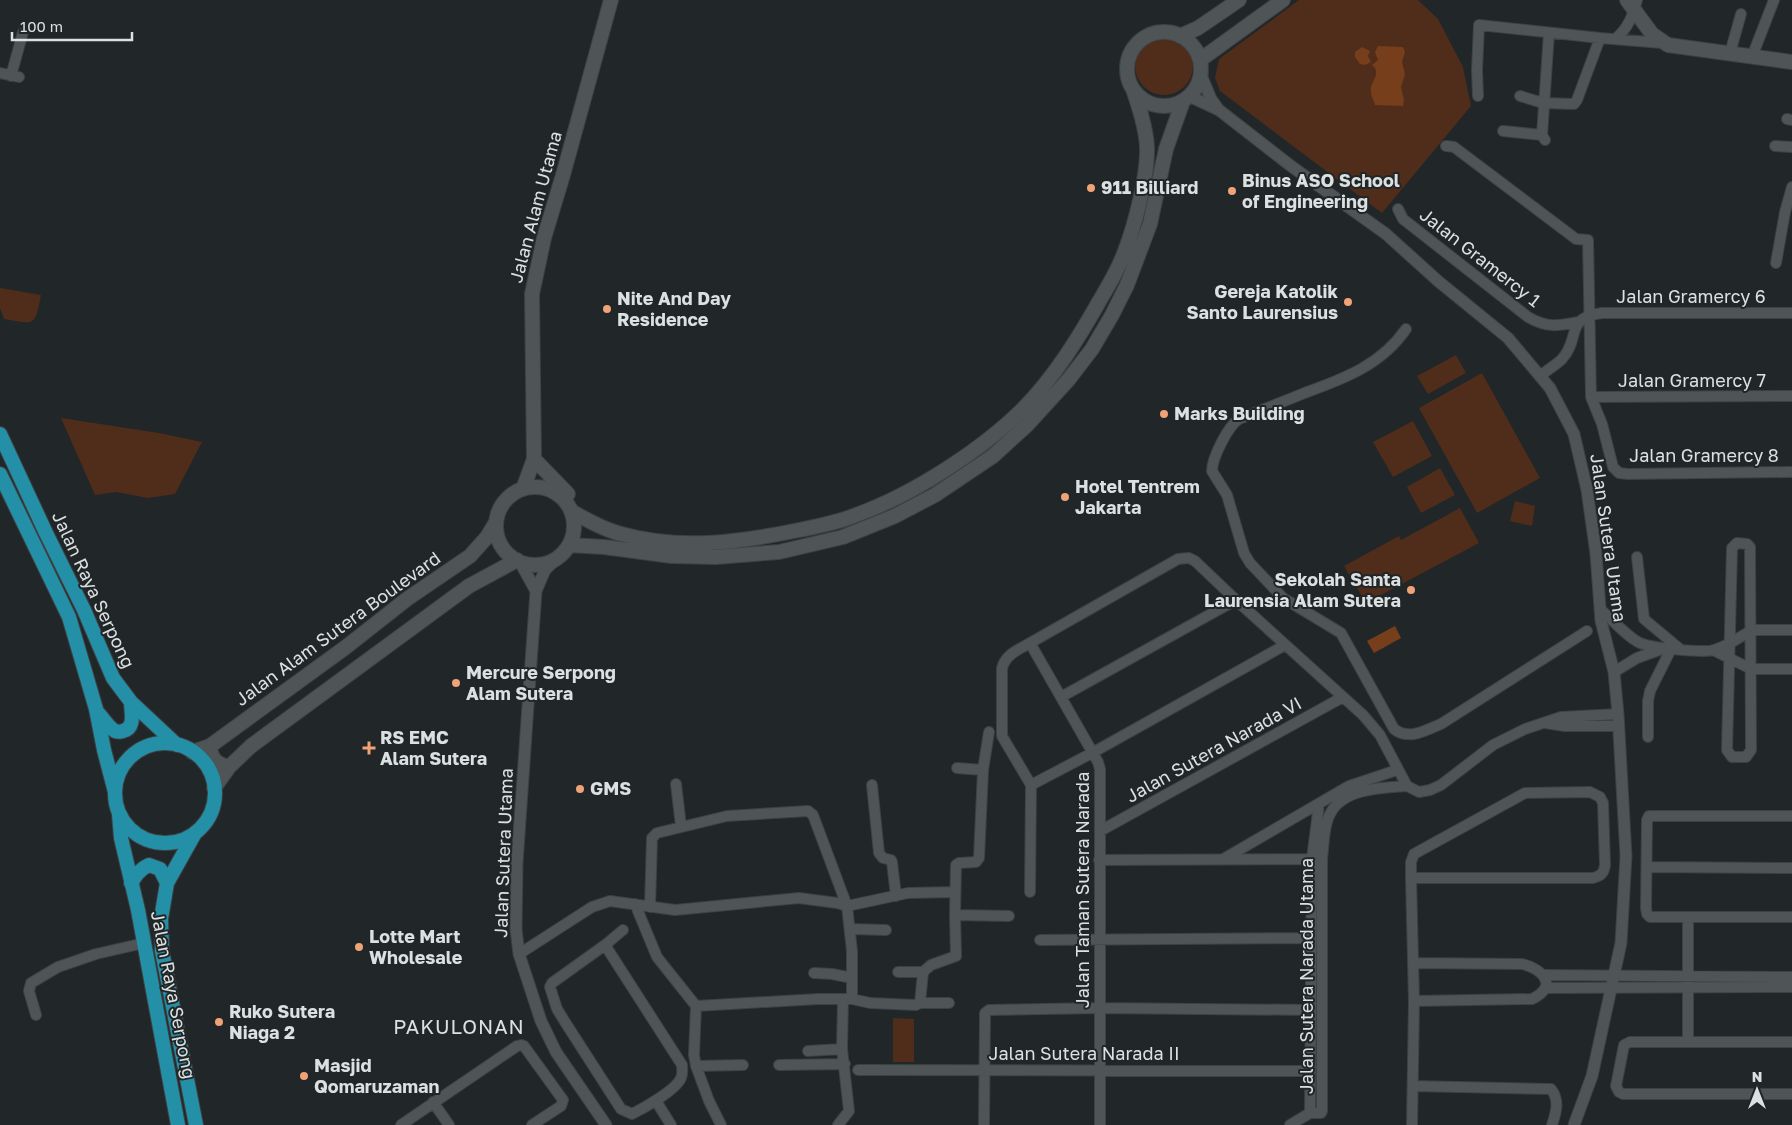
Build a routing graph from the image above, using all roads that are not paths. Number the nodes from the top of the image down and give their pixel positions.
1 (612, 0) edge
2 (1239, 0) edge
3 (1283, 0) edge
4 (1774, 0) edge
5 (1635, 7) edge
6 (1741, 14) dead end
7 (1210, 20) junction
8 (23, 32) dead end
9 (1549, 33) junction
10 (1180, 36) junction
11 (1600, 38) junction
12 (1615, 38) junction
13 (1662, 42) junction
14 (1221, 44) junction
15 (1732, 46) junction
16 (1755, 49) junction
17 (1792, 54) edge
18 (1200, 60) junction
19 (1792, 62) edge
20 (10, 75) edge
21 (1201, 75) junction
22 (1133, 89) junction
23 (1478, 96) dead end
24 (1520, 96) dead end
25 (1186, 98) junction
26 (1543, 103) junction
27 (1219, 110) junction
28 (1503, 131) dead end
29 (1446, 146) dead end
30 (1775, 146) dead end
31 (1792, 147) edge
32 (1792, 187) edge
33 (1398, 208) dead end
34 (1789, 213) edge
35 (1776, 264) dead end
36 (1792, 313) edge
37 (1589, 315) junction
38 (1578, 322) junction
39 (1406, 329) dead end
40 (1540, 376) junction
41 (1792, 396) edge
42 (1591, 397) junction
43 (0, 434) edge
44 (534, 459) junction
45 (1790, 472) dead end
46 (0, 474) edge
47 (524, 489) junction
48 (571, 511) junction
49 (496, 522) junction
50 (594, 523) junction
51 (569, 545) junction
52 (1636, 557) dead end
53 (556, 559) junction
54 (519, 561) junction
55 (536, 591) junction
56 (1236, 600) junction
57 (1600, 608) junction
58 (1752, 630) junction
59 (1792, 630) edge
60 (1587, 631) dead end
61 (1030, 643) junction
62 (1285, 644) junction
63 (1729, 644) junction
64 (1671, 649) junction
65 (1713, 650) junction
66 (1729, 659) junction
67 (1751, 669) junction
68 (1792, 669) edge
69 (1614, 672) junction
70 (1061, 697) junction
71 (1343, 697) junction
72 (131, 702) junction
73 (97, 712) junction
74 (1618, 714) junction
75 (1544, 723) junction
76 (1619, 726) junction
77 (988, 732) dead end
78 (1648, 737) dead end
79 (177, 745) junction
80 (210, 746) junction
81 (192, 752) junction
82 (1092, 753) junction
83 (229, 767) junction
84 (957, 768) dead end
85 (983, 770) junction
86 (1397, 770) junction
87 (676, 784) dead end
88 (872, 785) dead end
89 (1031, 785) junction
90 (1407, 786) junction
91 (214, 788) junction
92 (115, 792) junction
93 (1319, 804) junction
94 (119, 814) junction
95 (1792, 816) edge
96 (680, 826) junction
97 (1100, 831) junction
98 (196, 832) junction
99 (1224, 858) junction
100 (1317, 859) junction
101 (1099, 860) junction
102 (1647, 867) junction
103 (1792, 868) edge
104 (1411, 878) junction
105 (167, 882) junction
106 (131, 883) junction
107 (955, 892) junction
108 (1030, 892) dead end
109 (896, 896) junction
110 (635, 904) junction
111 (846, 906) junction
112 (650, 907) junction
113 (955, 915) junction
114 (1009, 916) dead end
115 (1792, 917) edge
116 (1688, 918) junction
117 (850, 929) junction
118 (623, 930) dead end
119 (886, 930) dead end
120 (1310, 938) junction
121 (1040, 940) dead end
122 (1100, 940) junction
123 (144, 943) junction
124 (605, 945) junction
125 (519, 954) junction
126 (1414, 963) junction
127 (898, 972) dead end
128 (923, 972) junction
129 (814, 973) dead end
130 (1545, 976) junction
131 (1614, 976) junction
132 (1688, 976) junction
133 (1792, 977) edge
134 (852, 978) junction
135 (1792, 987) edge
136 (1545, 988) junction
137 (1612, 988) junction
138 (1688, 988) junction
139 (848, 999) junction
140 (1414, 1001) junction
141 (920, 1003) junction
142 (949, 1003) dead end
143 (696, 1006) junction
144 (1100, 1008) junction
145 (1310, 1010) junction
146 (36, 1016) dead end
147 (1688, 1041) junction
148 (1792, 1042) edge
149 (842, 1049) junction
150 (808, 1051) dead end
151 (845, 1064) junction
152 (743, 1065) dead end
153 (779, 1065) dead end
154 (696, 1066) junction
155 (984, 1069) junction
156 (858, 1070) dead end
157 (1100, 1070) junction
158 (1310, 1072) junction
159 (1413, 1086) junction
160 (1792, 1094) edge
161 (656, 1101) junction
162 (433, 1102) junction
163 (1310, 1113) junction
164 (176, 1125) edge
165 (196, 1125) edge
166 (400, 1125) edge
167 (449, 1125) edge
168 (532, 1125) edge
169 (606, 1125) edge
170 (672, 1125) edge
171 (722, 1125) edge
172 (838, 1125) edge
173 (984, 1125) edge
174 (1100, 1125) edge
175 (1290, 1125) edge
176 (1412, 1125) edge
177 (1552, 1125) edge
178 (1574, 1125) edge

1 - 44 main road, Jalan Alam Utama
2 - 7 main road
3 - 14 main road
4 - 16 street
5 - 12 street
5 - 13 main road
5 - 15 main road
6 - 15 street
7 - 10 main road
7 - 14 main road
8 - 20 street
9 - 11 street
9 - 23 street
9 - 26 street
10 - 18 main road
10 - 22 main road
11 - 12 street
11 - 26 street
12 - 13 street
13 - 19 main road
14 - 18 main road
15 - 16 main road
16 - 17 main road
18 - 21 main road
21 - 25 main road
21 - 27 street, Jalan Sutera Utama
22 - 25 main road
22 - 50 main road
24 - 26 street
25 - 27 street, Jalan Sutera Utama
25 - 51 main road
26 - 28 street
27 - 40 street, Jalan Sutera Utama
29 - 37 street
30 - 31 street
32 - 34 street
33 - 38 street, Jalan Gramercy 1
34 - 35 street
36 - 37 street, Jalan Gramercy 6
37 - 38 street
37 - 42 street
38 - 40 street
39 - 60 street
40 - 57 street, Jalan Sutera Utama
41 - 42 street, Jalan Gramercy 7
42 - 45 street, Jalan Gramercy 8
43 - 72 main road, Jalan Raya Serpong
44 - 47 main road, Jalan Alam Utama
44 - 50 main road
46 - 73 main road, Jalan Raya Serpong
47 - 48 main road
47 - 49 main road
48 - 50 main road
48 - 51 main road
49 - 54 main road
49 - 80 main road, Jalan Alam Sutera Boulevard
51 - 53 main road
52 - 64 street
53 - 54 main road
53 - 55 street, Jalan Sutera Utama
54 - 55 street
54 - 83 main road
55 - 125 street, Jalan Sutera Utama
56 - 61 street
56 - 62 street
56 - 70 street
57 - 64 street
57 - 69 street, Jalan Sutera Utama
58 - 59 street
58 - 63 street
58 - 63 street
58 - 67 street
61 - 70 street, Jalan Taman Sutera Narada
61 - 89 street
62 - 71 street
62 - 82 street
63 - 65 street
63 - 66 street
64 - 65 street
64 - 69 street
64 - 78 street
65 - 66 street
66 - 67 street
66 - 67 street
67 - 68 street
69 - 74 street, Jalan Sutera Utama
70 - 82 street, Jalan Taman Sutera Narada
71 - 86 street
71 - 97 street, Jalan Sutera Narada VI
72 - 73 main road
72 - 79 main road, Jalan Raya Serpong
73 - 92 main road, Jalan Raya Serpong
74 - 75 street, Jalan Sutera Narada Utama
74 - 76 street, Jalan Sutera Utama
75 - 76 street
75 - 90 street, Jalan Sutera Narada Utama
76 - 131 street, Jalan Sutera Utama
77 - 85 street
79 - 81 main road
79 - 92 main road
80 - 81 main road, Jalan Alam Sutera Boulevard
80 - 83 main road
81 - 91 main road
82 - 89 street
82 - 97 street, Jalan Taman Sutera Narada
83 - 91 main road
84 - 85 street
85 - 107 street
86 - 90 street
86 - 93 street
87 - 96 street
88 - 109 street
89 - 108 street
90 - 100 street, Jalan Sutera Narada Utama
91 - 98 main road
92 - 94 main road
93 - 99 street
93 - 100 street, Jalan Sutera Narada Utama
94 - 98 main road
94 - 106 main road, Jalan Raya Serpong
95 - 102 street
96 - 111 street
96 - 112 street
97 - 101 street, Jalan Taman Sutera Narada
98 - 105 main road, Jalan Raya Serpong
99 - 100 street
99 - 101 street
100 - 120 street, Jalan Sutera Narada Utama
100 - 163 street, Jalan Sutera Narada Utama
101 - 122 street, Jalan Taman Sutera Narada
102 - 103 street
102 - 116 street
104 - 104 street
104 - 126 street
105 - 106 main road
105 - 165 main road, Jalan Raya Serpong
106 - 123 main road, Jalan Raya Serpong
107 - 109 street
107 - 113 street
109 - 111 street
110 - 112 street
110 - 125 street
110 - 143 street
111 - 112 street
111 - 117 street
113 - 114 street
113 - 128 street
115 - 116 street
116 - 132 street
117 - 119 street
117 - 134 street
118 - 124 street
120 - 122 street
120 - 145 street, Jalan Sutera Narada Utama
121 - 122 street
122 - 144 street, Jalan Taman Sutera Narada
123 - 146 street
123 - 164 main road, Jalan Raya Serpong
124 - 161 street
124 - 161 street
125 - 169 street, Jalan Sutera Utama
126 - 130 street
126 - 140 street
127 - 128 street
128 - 141 street
129 - 134 street
130 - 131 street
130 - 136 street
131 - 132 street
131 - 137 street, Jalan Sutera Utama
132 - 133 street
132 - 138 street
134 - 139 street
135 - 138 street
136 - 137 street
136 - 140 street
137 - 138 street
137 - 178 street, Jalan Sutera Utama
138 - 147 street
139 - 141 street
139 - 143 street
139 - 149 street
140 - 159 street
141 - 142 street
143 - 154 street
144 - 145 street
144 - 155 street
144 - 157 street, Jalan Taman Sutera Narada
145 - 158 street, Jalan Sutera Narada Utama
147 - 148 street
147 - 160 street
149 - 150 street
149 - 151 street
151 - 153 street
151 - 172 street
152 - 154 street
154 - 171 street
155 - 156 street, Jalan Sutera Narada II
155 - 157 street, Jalan Sutera Narada II
155 - 173 street
157 - 158 street, Jalan Sutera Narada II
157 - 174 street, Jalan Taman Sutera Narada
158 - 163 street, Jalan Sutera Narada Utama
159 - 176 street
159 - 177 street
161 - 170 street
162 - 166 street
162 - 167 street
162 - 168 street
163 - 175 street

